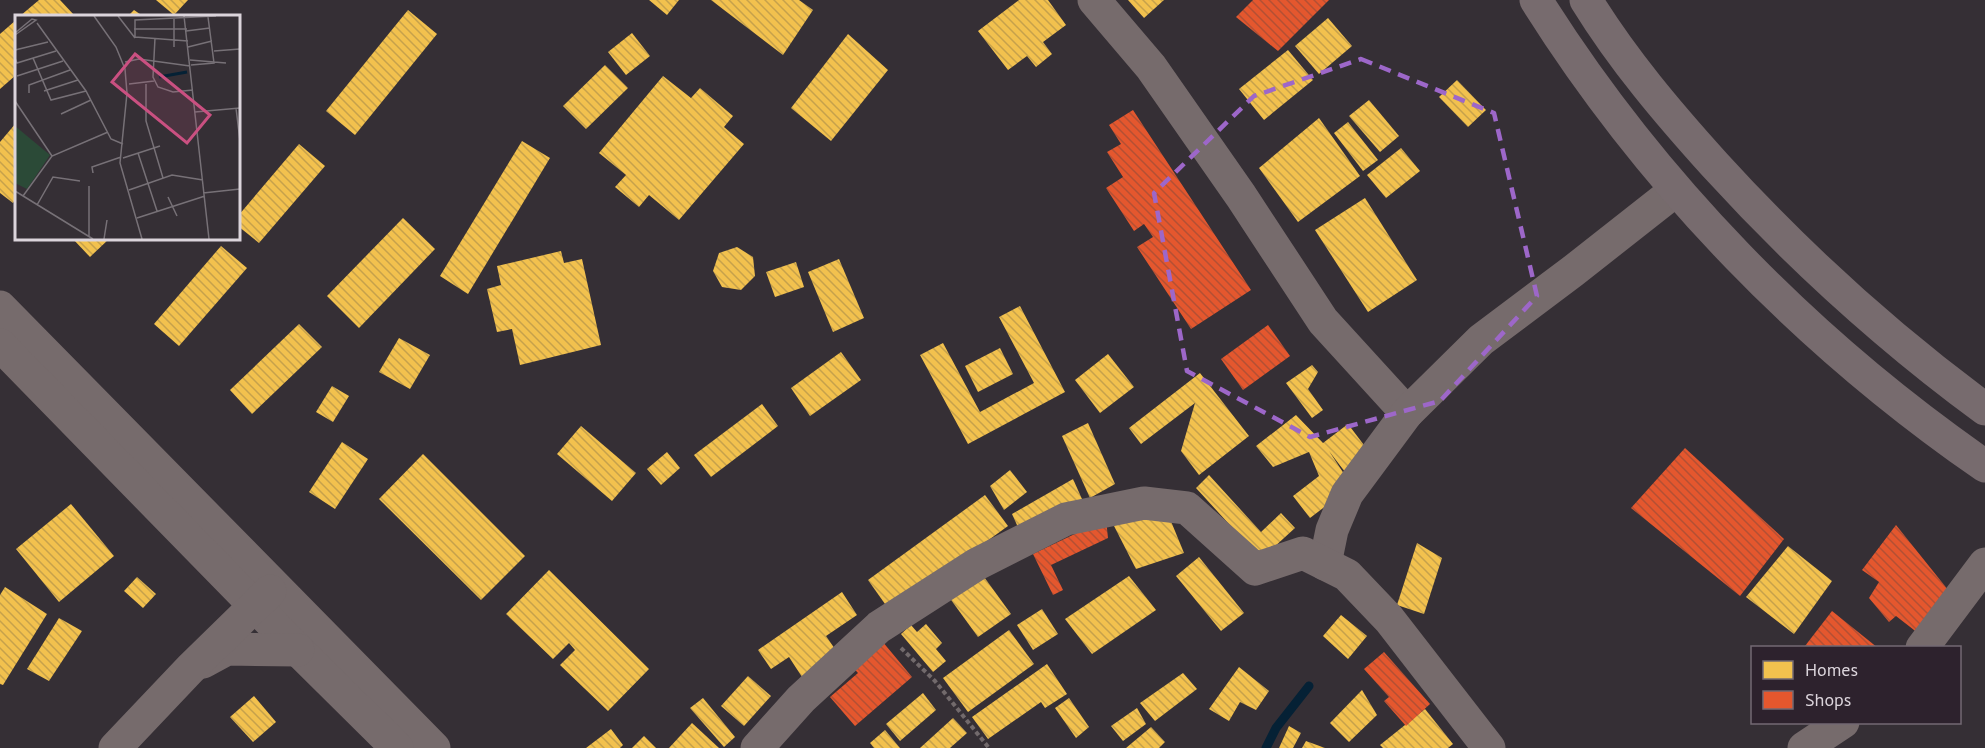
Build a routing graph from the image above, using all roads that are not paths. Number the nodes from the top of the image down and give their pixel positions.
1 (1094, 0) edge
2 (1536, 0) edge
3 (1586, 0) edge
4 (1676, 190) junction
5 (0, 307) edge
6 (0, 345) edge
7 (1985, 409) edge
8 (1407, 413) junction
9 (1985, 466) edge
10 (1325, 564) junction
11 (1985, 564) edge
12 (265, 595) junction
13 (1924, 646) edge
14 (298, 650) junction
15 (190, 669) junction
16 (1841, 724) edge
17 (115, 748) edge
18 (397, 748) edge
19 (434, 748) edge
20 (757, 748) edge
21 (1490, 748) edge
22 (1804, 748) edge

1 - 8 street
2 - 4 main road
3 - 7 main road
4 - 8 street
4 - 9 main road
5 - 12 street
6 - 12 street
8 - 10 street
10 - 20 street
10 - 21 street
11 - 13 street
12 - 14 street
12 - 15 street
12 - 19 street
14 - 15 street
14 - 18 street
15 - 17 street
16 - 22 street

